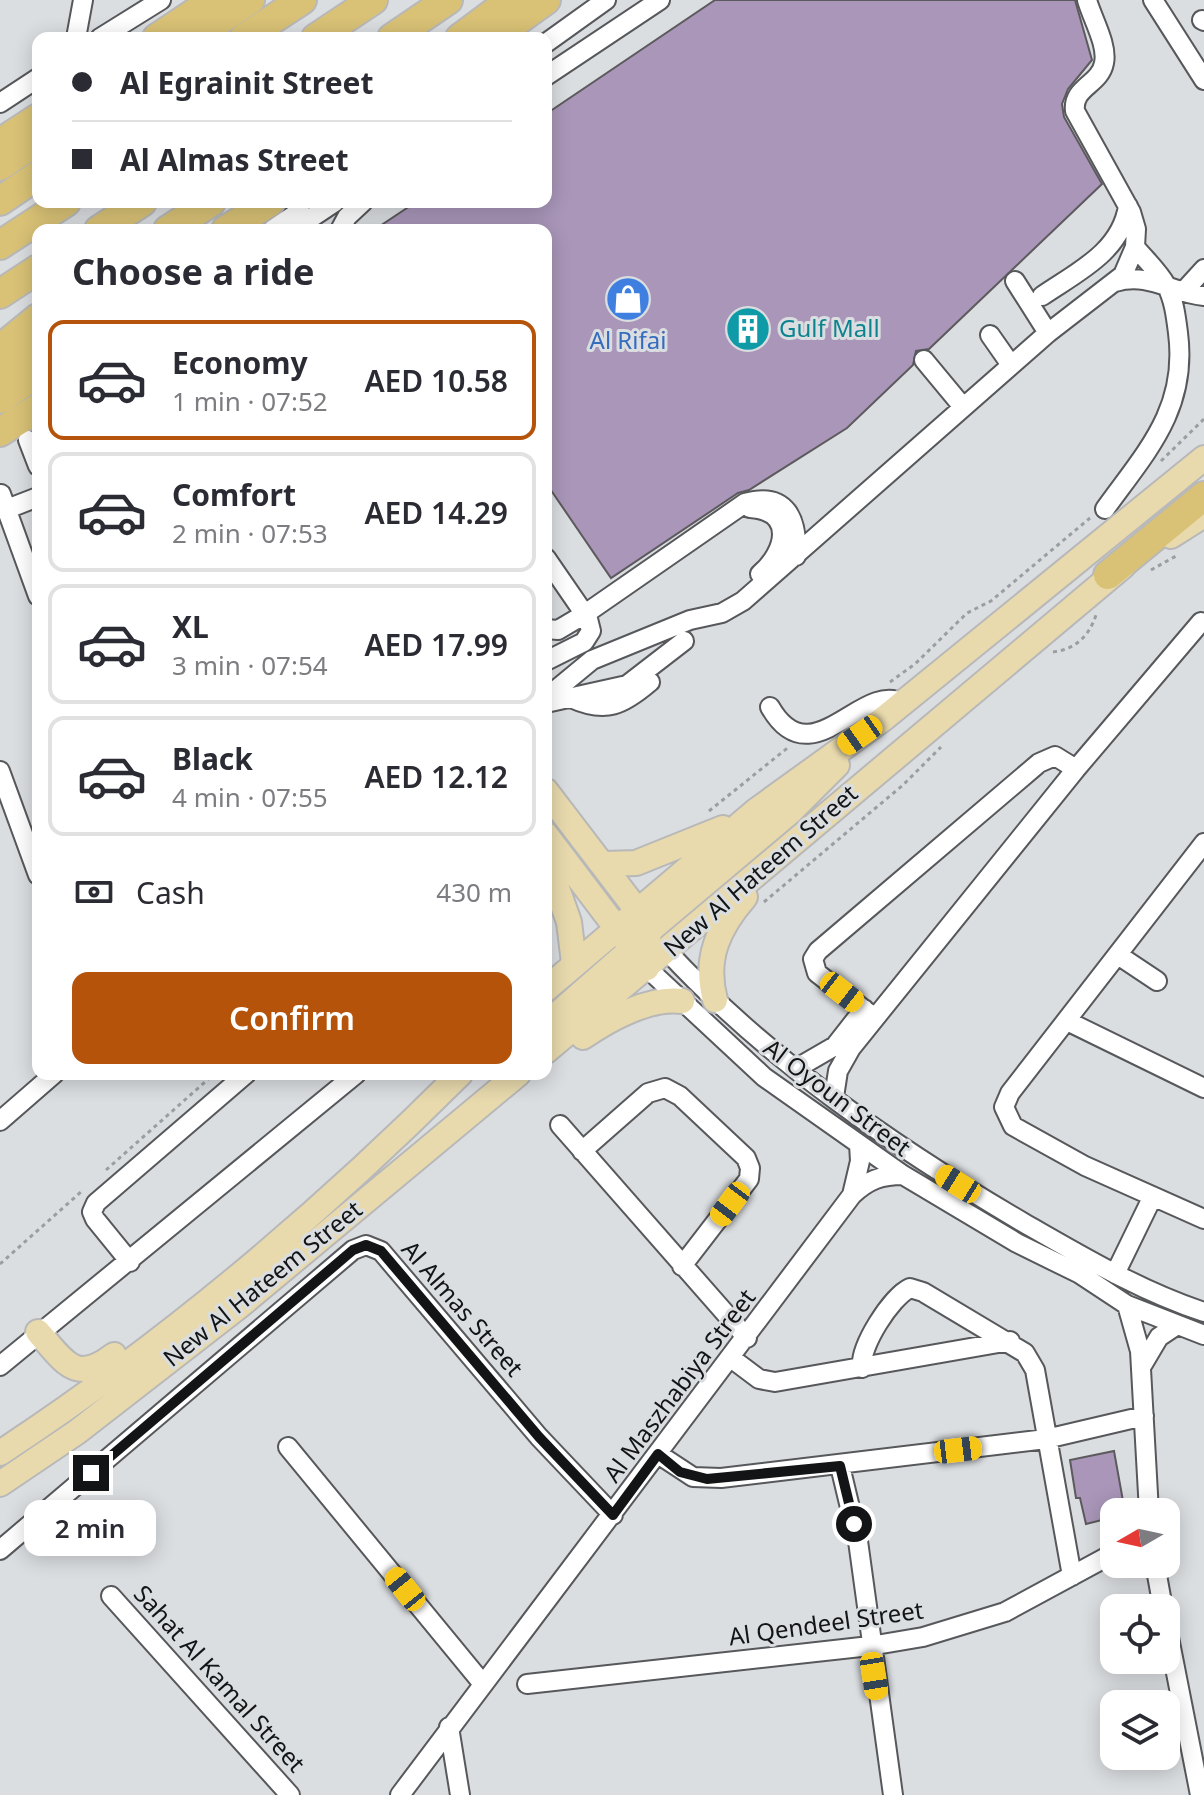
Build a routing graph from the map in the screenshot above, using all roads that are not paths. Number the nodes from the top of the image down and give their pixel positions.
1 (83, 0) edge
2 (161, 0) edge
3 (214, 0) edge
4 (250, 0) edge
5 (302, 0) edge
6 (373, 0) edge
7 (448, 0) edge
8 (511, 0) edge
9 (546, 0) edge
10 (606, 0) edge
11 (660, 0) edge
12 (1087, 0) edge
13 (1153, 0) edge
14 (77, 32) edge
15 (110, 32) edge
16 (166, 32) edge
17 (202, 32) edge
18 (253, 32) edge
19 (325, 32) edge
20 (401, 32) edge
21 (468, 32) edge
22 (501, 32) edge
23 (552, 39) edge
24 (552, 72) edge
25 (1204, 80) edge
26 (32, 82) edge
27 (0, 103) edge
28 (32, 122) edge
29 (0, 143) edge
30 (32, 144) edge
31 (0, 166) edge
32 (32, 179) edge
33 (0, 201) edge
34 (1128, 205) junction
35 (57, 208) edge
36 (133, 208) edge
37 (202, 208) edge
38 (262, 208) edge
39 (264, 208) edge
40 (305, 208) edge
41 (326, 208) edge
42 (357, 208) edge
43 (32, 224) edge
44 (32, 224) edge
45 (108, 224) edge
46 (177, 224) edge
47 (236, 224) edge
48 (244, 224) edge
49 (281, 224) edge
50 (302, 224) edge
51 (343, 224) edge
52 (0, 245) edge
53 (1135, 247) junction
54 (1204, 269) edge
55 (32, 273) edge
56 (1015, 281) dead end
57 (1115, 282) junction
58 (1166, 284) junction
59 (1183, 292) junction
60 (0, 294) edge
61 (1042, 296) dead end
62 (1204, 296) edge
63 (32, 318) edge
64 (32, 320) edge
65 (1048, 333) junction
66 (990, 335) dead end
67 (0, 337) edge
68 (0, 349) edge
69 (32, 349) edge
70 (924, 360) dead end
71 (1011, 365) junction
72 (0, 368) edge
73 (32, 377) edge
74 (0, 399) edge
75 (963, 407) junction
76 (32, 412) edge
77 (0, 432) edge
78 (28, 440) dead end
79 (32, 450) edge
80 (1204, 458) edge
81 (1204, 496) edge
82 (32, 498) edge
83 (4, 501) edge
84 (1105, 509) road end
85 (729, 514) junction
86 (1204, 515) edge
87 (796, 556) junction
88 (552, 567) edge
89 (1108, 575) junction
90 (32, 579) edge
91 (585, 614) junction
92 (1201, 622) dead end
93 (552, 630) edge
94 (660, 633) junction
95 (687, 645) dead end
96 (552, 658) edge
97 (552, 695) edge
98 (552, 700) edge
99 (902, 703) junction
100 (770, 707) dead end
101 (883, 719) junction
102 (1076, 769) junction
103 (0, 771) edge
104 (552, 799) edge
105 (757, 810) junction
106 (552, 843) edge
107 (1204, 843) edge
108 (776, 858) junction
109 (32, 859) edge
110 (604, 864) junction
111 (552, 874) edge
112 (644, 920) junction
113 (616, 927) junction
114 (631, 948) junction
115 (667, 951) junction
116 (1118, 955) junction
117 (574, 963) junction
118 (647, 968) junction
119 (1157, 981) dead end
120 (552, 983) edge
121 (715, 1000) junction
122 (682, 1001) junction
123 (869, 1014) junction
124 (552, 1019) edge
125 (1067, 1021) junction
126 (846, 1044) junction
127 (552, 1046) edge
128 (552, 1055) edge
129 (797, 1068) junction
130 (47, 1080) edge
131 (239, 1080) edge
132 (349, 1080) edge
133 (454, 1080) edge
134 (490, 1080) edge
135 (511, 1080) edge
136 (1204, 1088) edge
137 (834, 1097) junction
138 (471, 1113) junction
139 (0, 1121) edge
140 (560, 1125) dead end
141 (859, 1144) junction
142 (582, 1151) junction
143 (903, 1175) junction
144 (852, 1195) junction
145 (1152, 1198) junction
146 (1204, 1219) edge
147 (130, 1262) junction
148 (682, 1266) junction
149 (1115, 1274) junction
150 (231, 1283) junction
151 (1127, 1305) junction
152 (1204, 1312) edge
153 (1177, 1325) junction
154 (38, 1332) junction
155 (1204, 1335) edge
156 (747, 1338) junction
157 (1010, 1341) junction
158 (731, 1358) junction
159 (0, 1366) edge
160 (1142, 1367) junction
161 (862, 1368) junction
162 (1144, 1416) junction
163 (1046, 1439) junction
164 (288, 1447) dead end
165 (0, 1453) edge
166 (658, 1454) junction
167 (840, 1466) junction
168 (0, 1484) edge
169 (1148, 1498) edge
170 (613, 1515) junction
171 (0, 1550) edge
172 (1100, 1561) edge
173 (1072, 1576) junction
174 (111, 1596) dead end
175 (870, 1646) junction
176 (1178, 1674) edge
177 (483, 1684) junction
178 (527, 1684) dead end
179 (449, 1727) junction
180 (1199, 1767) edge
181 (290, 1795) edge
182 (400, 1795) edge
183 (460, 1795) edge
184 (893, 1795) edge
185 (1200, 1795) edge

1 - 14 street
2 - 15 street
3 - 16 highway
4 - 17 highway
5 - 18 highway
6 - 19 highway
7 - 20 highway
8 - 21 highway
9 - 22 highway
10 - 23 street
11 - 24 street
12 - 34 street
13 - 25 street
26 - 27 street
28 - 29 highway
30 - 31 highway
32 - 33 highway
34 - 53 street
34 - 61 street
35 - 43 highway
36 - 45 highway
37 - 46 highway
38 - 47 highway
39 - 48 highway
40 - 49 street
41 - 50 street
42 - 51 street
44 - 52 highway
53 - 57 street
53 - 58 street
54 - 59 street
55 - 60 highway
56 - 65 street
57 - 58 street
57 - 65 street
58 - 59 street
58 - 84 street
59 - 62 street
63 - 67 highway
64 - 68 highway
65 - 71 street
66 - 71 street
69 - 72 highway
70 - 75 street
71 - 75 street
73 - 74 highway
75 - 87 street
76 - 77 highway
78 - 79 street
80 - 99 main road, New Al Hateem Street
81 - 89 highway
82 - 83 street
83 - 90 street
85 - 87 street
85 - 91 street
85 - 94 street
86 - 89 main road, New Al Hateem Street
87 - 94 street
88 - 91 street
89 - 108 main road, New Al Hateem Street
91 - 93 street
91 - 96 street
92 - 102 street
94 - 97 street
95 - 98 street
99 - 100 street
99 - 101 main road, New Al Hateem Street
101 - 105 main road, New Al Hateem Street
101 - 112 main road
102 - 123 street
102 - 123 street
103 - 109 street
104 - 110 main road, Al Oyoun Street
105 - 110 main road
105 - 112 main road, New Al Hateem Street
106 - 113 main road, Al Oyoun Street
107 - 116 street
108 - 115 main road, New Al Hateem Street
108 - 121 main road
110 - 112 main road, Al Oyoun Street
111 - 117 main road
112 - 113 main road, New Al Hateem Street
112 - 114 main road
112 - 115 main road, Al Oyoun Street
112 - 118 main road
113 - 114 main road, Al Oyoun Street
113 - 117 main road, New Al Hateem Street
114 - 118 main road, Al Oyoun Street
114 - 124 main road
115 - 118 main road, New Al Hateem Street
115 - 121 street, Al Oyoun Street
116 - 119 street
116 - 125 street
117 - 120 main road, New Al Hateem Street
118 - 122 street, Al Oyoun Street
118 - 127 main road, New Al Hateem Street
121 - 129 street, Al Oyoun Street
122 - 128 main road
122 - 141 street, Al Oyoun Street
123 - 126 street
125 - 136 street
125 - 145 street
126 - 129 street
126 - 137 street
129 - 137 street, Al Oyoun Street
130 - 139 street
131 - 147 street
132 - 147 street
133 - 150 main road, New Al Hateem Street
134 - 138 main road
135 - 138 main road, New Al Hateem Street
137 - 149 street, Al Oyoun Street
138 - 168 main road, New Al Hateem Street
140 - 142 street
141 - 143 street, Al Oyoun Street
141 - 144 street, Al Maszhabiya Street
142 - 148 street
142 - 148 street
143 - 144 street, Al Maszhabiya Street
143 - 151 street, Al Oyoun Street
144 - 156 street, Al Maszhabiya Street
145 - 146 street
145 - 149 street
147 - 154 street
148 - 156 street
149 - 152 street, Al Oyoun Street
150 - 154 main road
150 - 165 main road, New Al Hateem Street
151 - 153 street, Al Oyoun Street
151 - 160 street
153 - 155 street, Al Oyoun Street
153 - 160 street
154 - 159 street
156 - 158 street, Al Maszhabiya Street
157 - 161 street
157 - 161 street
157 - 163 street
158 - 161 street
158 - 166 street, Al Maszhabiya Street
160 - 162 street
162 - 163 street
162 - 169 street
163 - 167 street
163 - 173 street
164 - 177 street
166 - 167 street
166 - 170 street, Al Maszhabiya Street
167 - 175 street
170 - 171 street, Al Almas Street
170 - 177 street, Al Maszhabiya Street
172 - 173 street, Al Qendeel Street
173 - 175 street, Al Qendeel Street
174 - 181 street, Sahat Al Kamal Street
175 - 178 street, Al Qendeel Street
175 - 184 street
176 - 180 street
177 - 179 street, Al Maszhabiya Street
179 - 182 street, Al Maszhabiya Street
179 - 183 street
180 - 185 street

